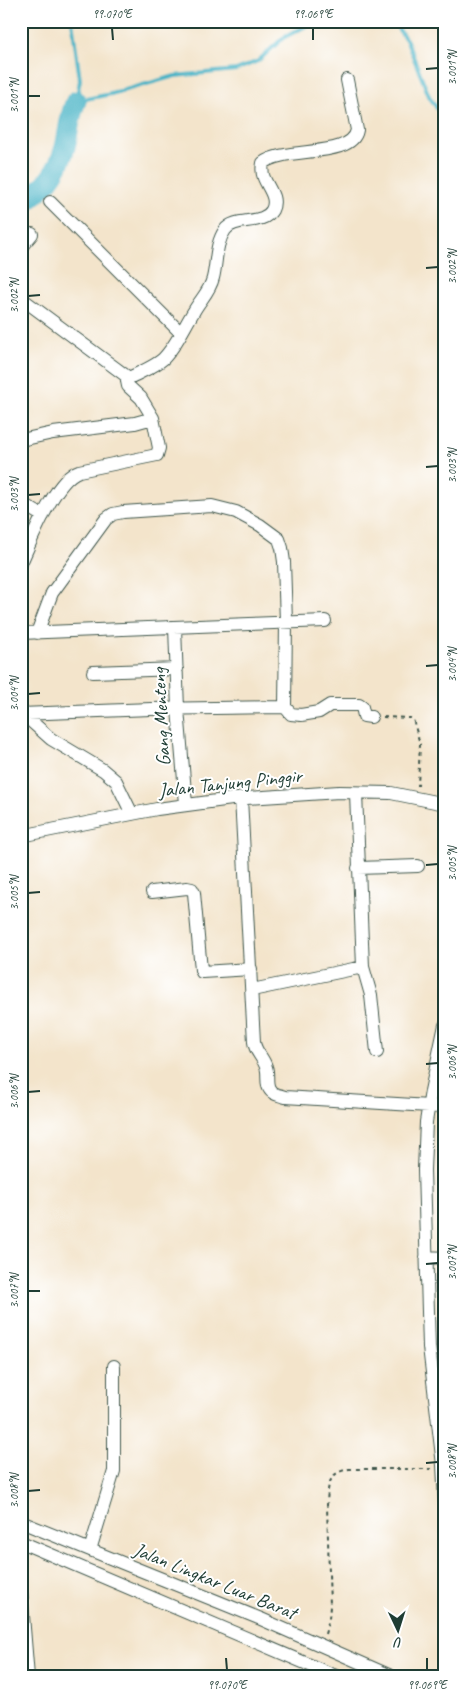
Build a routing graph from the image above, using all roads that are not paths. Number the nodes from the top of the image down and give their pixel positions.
1 (347, 80) dead end
2 (50, 202) dead end
3 (32, 234) dead end
4 (21, 247) edge
5 (21, 298) edge
6 (181, 334) junction
7 (129, 378) junction
8 (153, 418) junction
9 (21, 440) edge
10 (21, 502) edge
11 (43, 516) junction
12 (21, 563) edge
13 (325, 621) dead end
14 (286, 622) junction
15 (175, 627) junction
16 (37, 633) junction
17 (21, 634) edge
18 (177, 669) junction
19 (93, 672) dead end
20 (285, 707) junction
21 (178, 709) junction
22 (22, 714) edge
23 (370, 717) road end
24 (356, 793) junction
25 (242, 798) junction
26 (186, 804) junction
27 (445, 804) edge
28 (132, 814) junction
29 (21, 836) edge
30 (418, 866) dead end
31 (358, 868) junction
32 (152, 892) dead end
33 (363, 967) junction
34 (251, 969) junction
35 (252, 990) junction
36 (445, 1025) edge
37 (377, 1052) dead end
38 (429, 1106) junction
39 (445, 1107) edge
40 (426, 1257) junction
41 (445, 1258) edge
42 (114, 1366) dead end
43 (445, 1504) edge
44 (21, 1522) edge
45 (21, 1542) edge
46 (90, 1550) junction
47 (21, 1592) edge
48 (28, 1677) edge
49 (338, 1677) edge
50 (393, 1677) edge

1 - 6 street
2 - 6 street
3 - 4 street
5 - 7 street
6 - 7 street
7 - 8 street
8 - 9 street
8 - 11 street
10 - 11 street
11 - 12 street
13 - 14 street
14 - 15 street
14 - 16 street
14 - 20 street
15 - 16 street
15 - 18 street, Gang Menteng
16 - 17 street
18 - 19 street
18 - 21 street, Gang Menteng
20 - 21 street
20 - 23 street
21 - 22 street
21 - 26 street, Gang Menteng
22 - 28 street
24 - 25 street, Jalan Tanjung Pinggir
24 - 27 street, Jalan Tanjung Pinggir
24 - 31 street
25 - 26 street, Jalan Tanjung Pinggir
25 - 34 street
26 - 28 street, Jalan Tanjung Pinggir
28 - 29 street, Jalan Tanjung Pinggir
30 - 31 street
31 - 33 street
32 - 34 street
33 - 35 street
33 - 37 street
34 - 35 street
35 - 38 street
36 - 38 street
38 - 39 street
38 - 40 street
40 - 41 street
40 - 43 street
42 - 46 street
44 - 46 street, Jalan Lingkar Luar Barat
45 - 49 street, Jalan Lingkar Luar Barat
46 - 50 street, Jalan Lingkar Luar Barat
47 - 48 street

